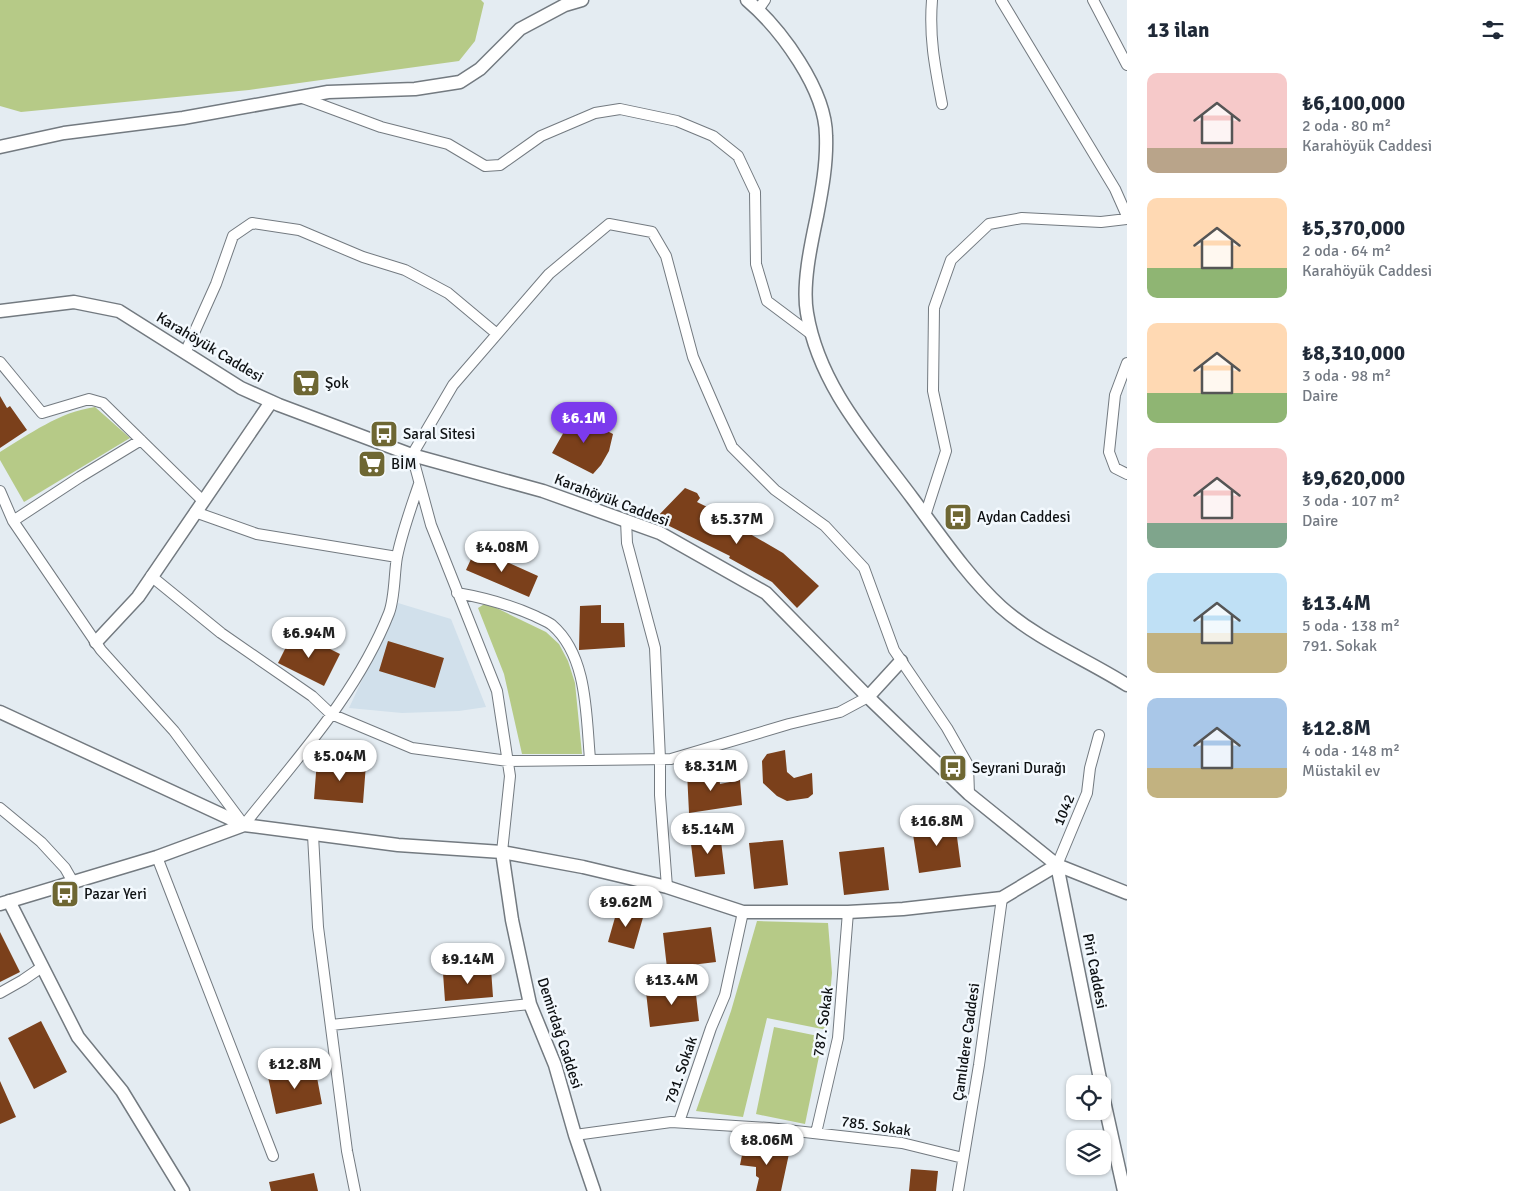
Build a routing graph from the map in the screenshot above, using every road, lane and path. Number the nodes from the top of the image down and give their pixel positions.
1 (582, 0) edge
2 (747, 0) edge
3 (932, 0) edge
4 (1001, 0) edge
5 (1093, 0) edge
6 (762, 5) edge
7 (1127, 65) edge
8 (300, 97) junction
9 (942, 104) dead end
10 (0, 147) edge
11 (1127, 216) edge
12 (1127, 219) edge
13 (0, 311) edge
14 (497, 334) junction
15 (811, 334) junction
16 (185, 353) junction
17 (0, 362) edge
18 (1127, 363) edge
19 (271, 402) junction
20 (141, 440) junction
21 (412, 454) junction
22 (1127, 474) edge
23 (419, 483) junction
24 (0, 491) edge
25 (203, 500) junction
26 (195, 512) junction
27 (925, 516) junction
28 (626, 520) junction
29 (14, 521) junction
30 (397, 557) junction
31 (151, 576) junction
32 (457, 592) junction
33 (96, 642) junction
34 (902, 661) junction
35 (1127, 686) edge
36 (868, 696) junction
37 (0, 712) edge
38 (331, 714) junction
39 (1099, 734) dead end
40 (590, 759) junction
41 (660, 759) junction
42 (508, 761) junction
43 (969, 794) junction
44 (0, 808) edge
45 (244, 825) junction
46 (313, 835) junction
47 (502, 852) junction
48 (156, 857) junction
49 (1057, 865) junction
50 (73, 882) junction
51 (667, 887) junction
52 (1127, 893) edge
53 (1002, 898) junction
54 (5, 903) edge
55 (743, 912) junction
56 (848, 912) junction
57 (42, 967) junction
58 (0, 992) edge
59 (530, 1004) junction
60 (331, 1025) junction
61 (1099, 1075) edge
62 (1108, 1120) edge
63 (679, 1122) junction
64 (816, 1133) junction
65 (575, 1135) junction
66 (273, 1156) dead end
67 (963, 1158) junction
68 (183, 1191) edge
69 (355, 1191) edge
70 (594, 1191) edge
71 (958, 1191) edge
72 (1124, 1191) edge

1 - 8 street
2 - 6 street
3 - 9 street
4 - 11 street
5 - 7 street
6 - 15 street
8 - 10 street
8 - 15 street
12 - 27 street
13 - 16 street, Karahöyük Caddesi
14 - 16 street
14 - 21 street
14 - 34 street
15 - 27 street
16 - 19 street, Karahöyük Caddesi
17 - 20 street
18 - 22 street
19 - 21 street, Karahöyük Caddesi
19 - 25 street
20 - 25 street
20 - 29 street
21 - 23 street
21 - 28 street, Karahöyük Caddesi
23 - 30 street
23 - 32 street
24 - 29 street
25 - 26 street
26 - 30 street
26 - 31 street
27 - 35 street
28 - 36 street, Karahöyük Caddesi
28 - 41 street
29 - 33 street
30 - 38 street
31 - 33 street
31 - 38 street
32 - 40 street
32 - 42 street
33 - 45 street
34 - 36 street
34 - 43 street
36 - 41 street
36 - 43 street, Karahöyük Caddesi
37 - 45 street
38 - 42 street
38 - 45 street
39 - 49 street, 1042
40 - 41 street
40 - 42 street
41 - 51 street
42 - 47 street
43 - 49 street, Karahöyük Caddesi
44 - 50 street
45 - 46 street
45 - 48 street
46 - 47 street
46 - 60 street
47 - 51 street
47 - 59 street, Demirdağ Caddesi
48 - 50 street
48 - 66 street
49 - 52 street, Karahöyük Caddesi
49 - 53 street
49 - 61 street, Piri Caddesi
50 - 54 street
51 - 55 street
53 - 56 street
53 - 67 street, Çamlıdere Caddesi
54 - 57 street
55 - 56 street
55 - 63 street, 791. Sokak
56 - 64 street, 787. Sokak
57 - 58 street
57 - 68 street
59 - 60 street
59 - 65 street, Demirdağ Caddesi
60 - 69 street
62 - 72 street
63 - 64 street, 785. Sokak
63 - 65 street, 785. Sokak
64 - 67 street, 785. Sokak
65 - 70 street, Demirdağ Caddesi
67 - 71 street, Çamlıdere Caddesi

